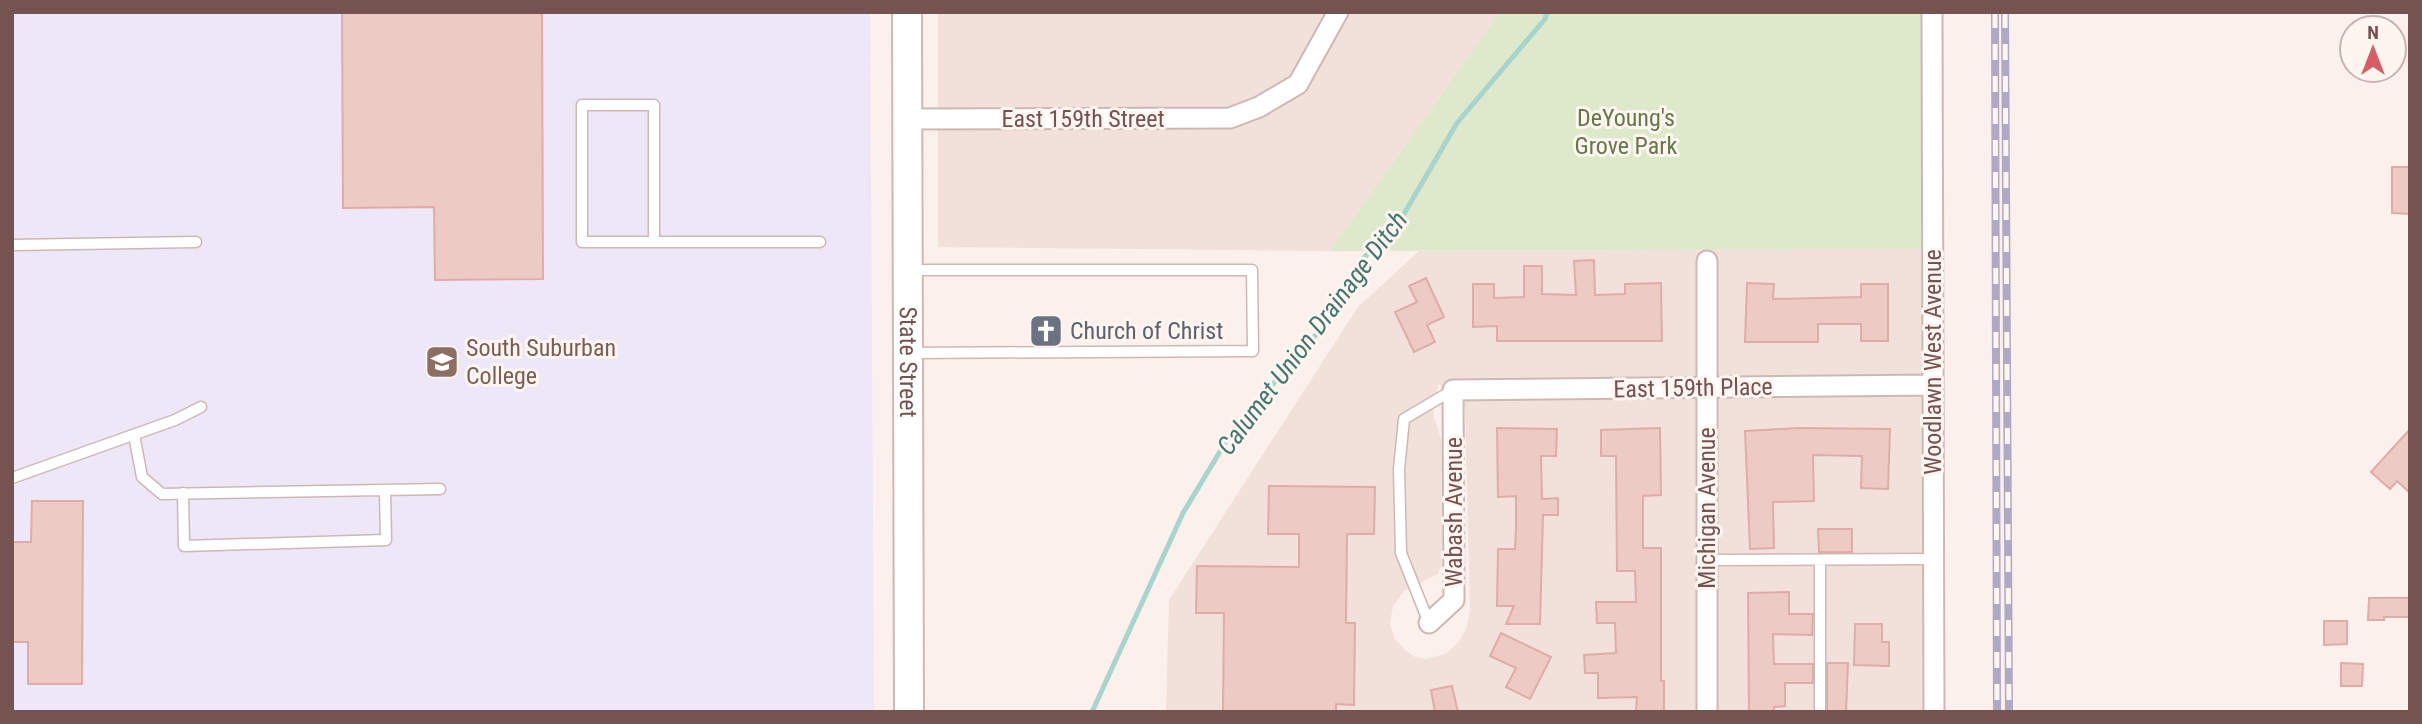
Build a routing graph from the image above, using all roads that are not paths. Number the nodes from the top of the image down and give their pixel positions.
1 (907, 12) edge
2 (1338, 12) edge
3 (1932, 12) edge
4 (906, 119) junction
5 (196, 242) dead end
6 (654, 242) junction
7 (820, 242) dead end
8 (12, 245) edge
9 (1707, 261) dead end
10 (907, 270) junction
11 (908, 353) junction
12 (1933, 385) junction
13 (1707, 388) junction
14 (1453, 390) junction
15 (201, 407) dead end
16 (134, 435) junction
17 (12, 478) edge
18 (440, 489) dead end
19 (385, 490) junction
20 (183, 493) junction
21 (1820, 559) junction
22 (1933, 559) junction
23 (1707, 560) junction
24 (1429, 623) joint
25 (909, 712) edge
26 (1707, 712) edge
27 (1820, 712) edge
28 (1934, 712) edge

1 - 4 main road, State Street
2 - 4 street, East 159th Street
3 - 12 street, Woodlawn West Avenue
4 - 10 main road, State Street
5 - 8 lane
6 - 6 lane
6 - 7 lane
9 - 13 street, Michigan Avenue
10 - 11 main road, State Street
10 - 11 lane
11 - 25 main road, State Street
12 - 13 street, East 159th Place
12 - 22 street, Woodlawn West Avenue
13 - 14 street, East 159th Place
13 - 23 street, Michigan Avenue
14 - 24 street, Wabash Avenue
14 - 24 lane
15 - 16 lane
16 - 17 lane
16 - 20 lane
18 - 19 lane
19 - 20 lane
19 - 20 lane
21 - 22 lane
21 - 23 lane
21 - 27 lane
22 - 28 street, Woodlawn West Avenue
23 - 26 street, Michigan Avenue

